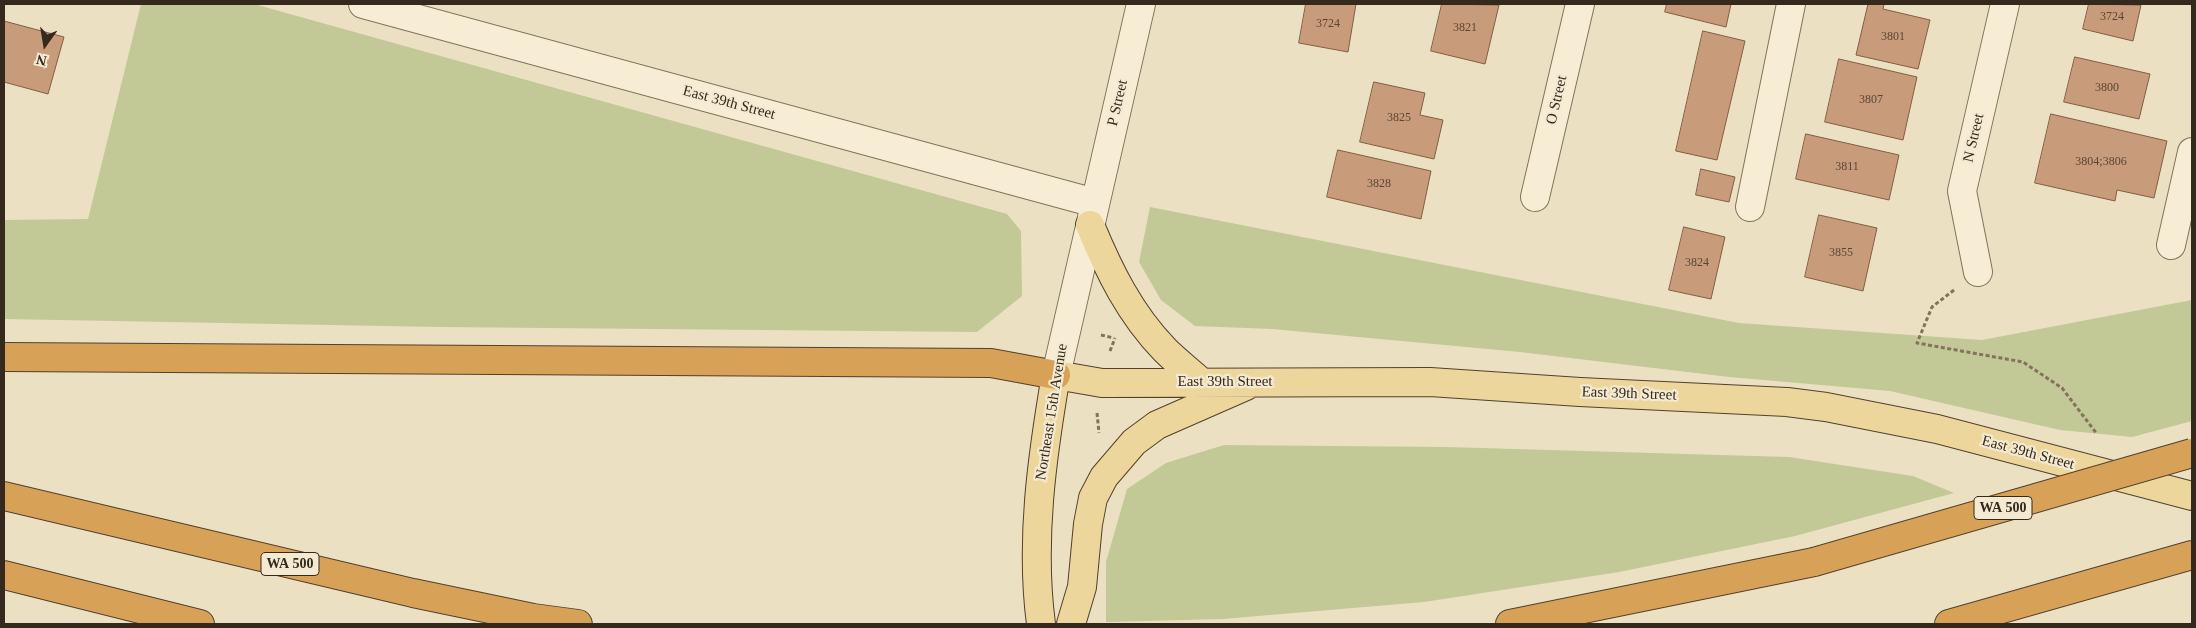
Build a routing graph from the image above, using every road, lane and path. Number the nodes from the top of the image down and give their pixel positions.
1 (363, 4) edge
2 (1141, 4) edge
3 (1580, 4) edge
4 (1791, 4) edge
5 (2006, 4) edge
6 (2192, 152) edge
7 (1535, 197) dead end
8 (1750, 207) dead end
9 (1092, 214) junction
10 (2171, 244) dead end
11 (1978, 272) joint
12 (1101, 335) dead end
13 (1110, 352) dead end
14 (4, 357) edge
15 (1056, 375) junction
16 (1200, 381) junction
17 (1257, 382) junction
18 (1097, 413) dead end
19 (2097, 434) dead end
20 (1101, 437) dead end
21 (2192, 453) edge
22 (4, 496) edge
23 (2192, 496) edge
24 (2192, 555) edge
25 (4, 575) edge
26 (200, 624) edge
27 (578, 624) edge
28 (1041, 624) edge
29 (1071, 624) edge
30 (1510, 624) edge
31 (1950, 624) edge

1 - 9 street, East 39th Street
2 - 9 street, P Street
3 - 7 street, O Street
4 - 8 street
5 - 11 street, N Street
6 - 10 street
9 - 15 street, Northeast 15th Avenue
9 - 16 main road
11 - 19 path
12 - 13 path
14 - 15 highway
15 - 16 main road, East 39th Street
15 - 28 main road, Northeast 15th Avenue
16 - 17 main road, East 39th Street
17 - 23 main road, East 39th Street
17 - 29 main road
18 - 20 path
21 - 30 highway, WA 500, bridge
22 - 27 highway, WA 500
24 - 31 highway
25 - 26 highway

